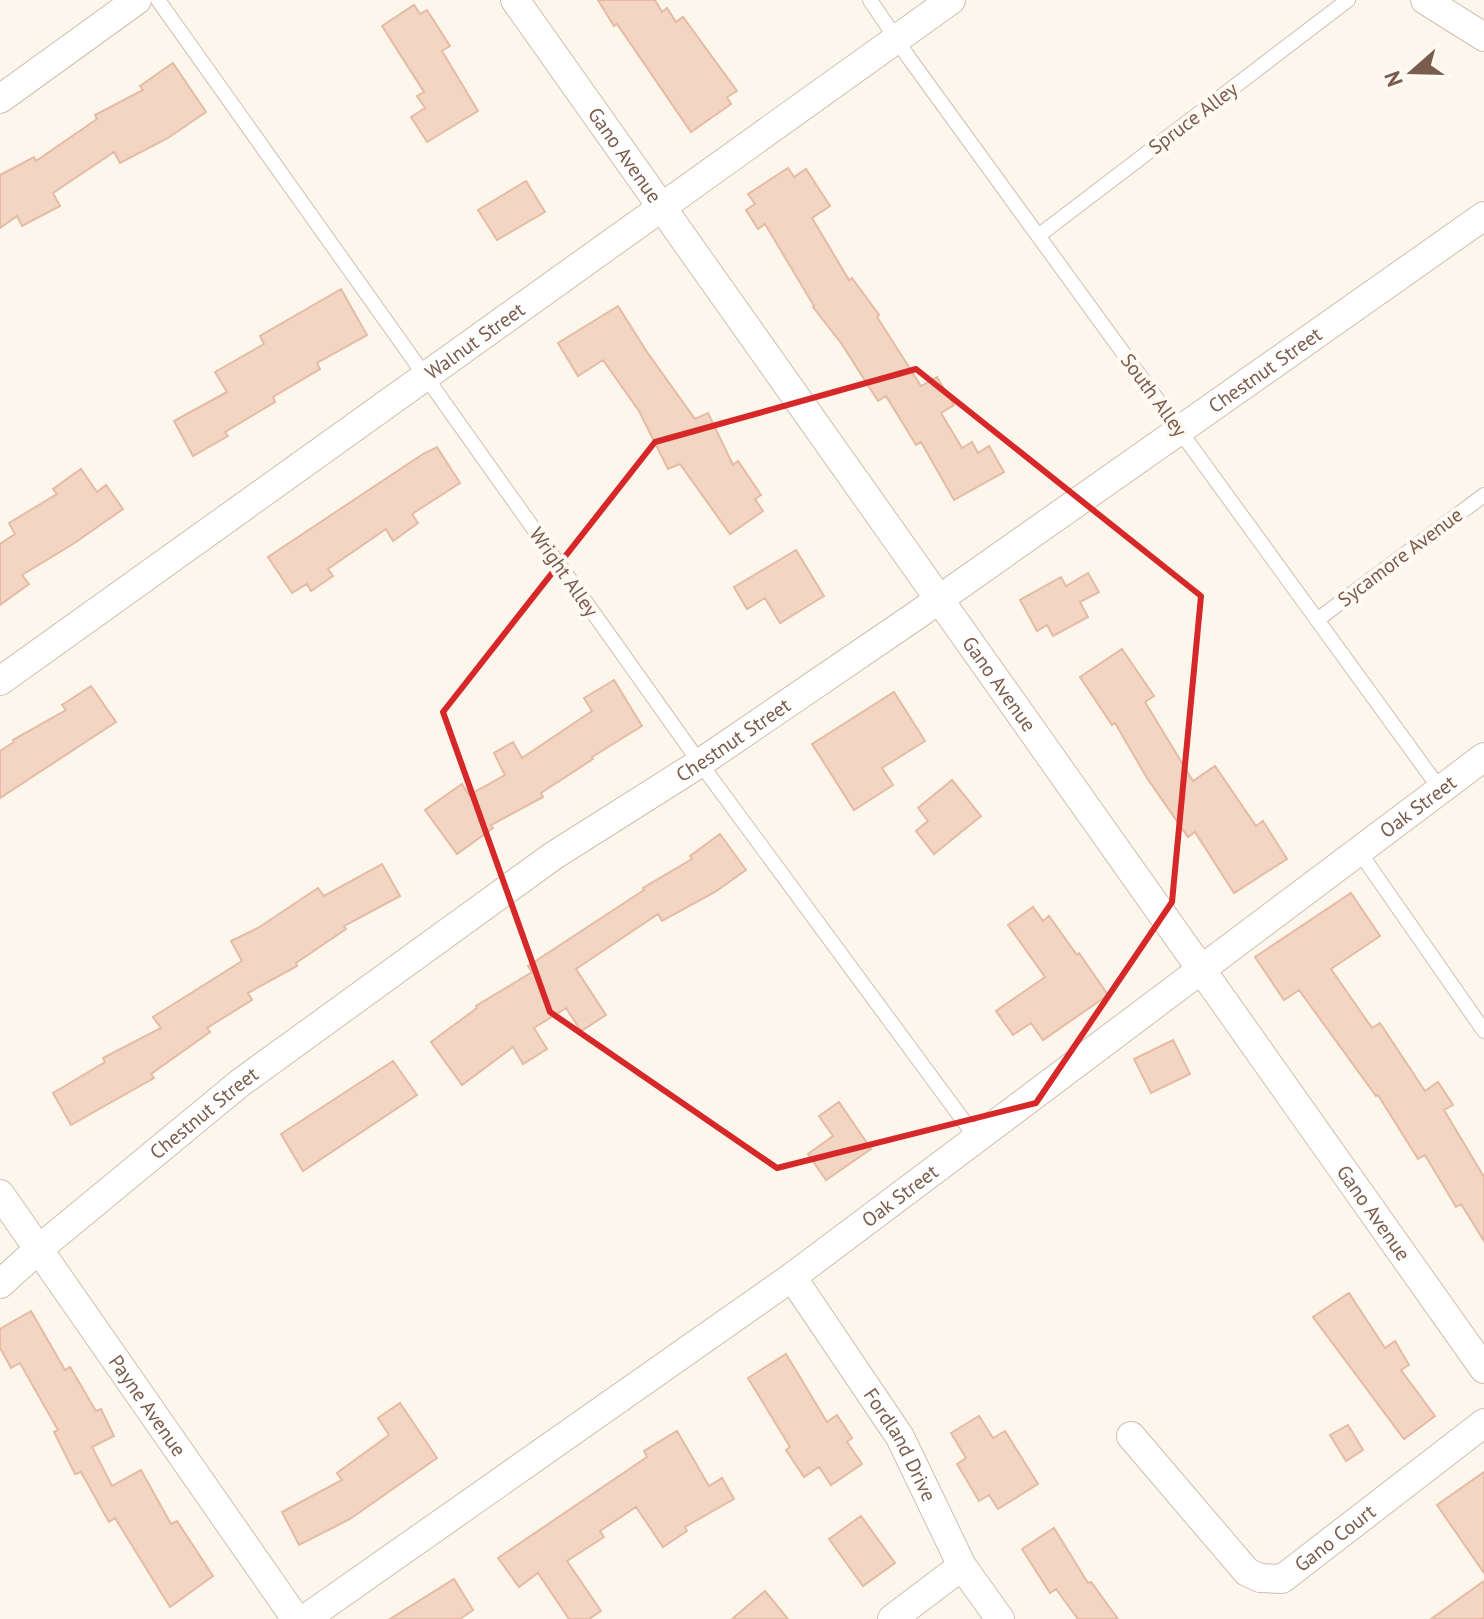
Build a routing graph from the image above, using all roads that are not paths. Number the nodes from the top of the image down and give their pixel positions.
1 (137, 0) edge
2 (158, 0) edge
3 (515, 0) edge
4 (870, 0) edge
5 (951, 0) edge
6 (1348, 0) edge
7 (1425, 0) edge
8 (1484, 37) edge
9 (896, 39) junction
10 (0, 99) edge
11 (662, 207) junction
12 (1484, 216) edge
13 (1038, 236) junction
14 (425, 376) junction
15 (1180, 430) junction
16 (1484, 495) edge
17 (939, 599) junction
18 (1317, 620) junction
19 (0, 681) edge
20 (1484, 757) edge
21 (700, 763) junction
22 (1440, 789) junction
23 (1358, 850) junction
24 (1201, 969) junction
25 (1484, 1031) edge
26 (977, 1139) junction
27 (0, 1194) edge
28 (40, 1248) junction
29 (792, 1277) junction
30 (0, 1284) edge
31 (1484, 1369) edge
32 (1484, 1423) edge
33 (1131, 1436) dead end
34 (962, 1566) junction
35 (296, 1619) edge
36 (305, 1619) edge
37 (892, 1619) edge
38 (1000, 1619) edge

1 - 10 street
2 - 14 lane, Wright Alley
3 - 11 street, Gano Avenue
4 - 9 lane, South Alley
5 - 9 street, Walnut Street
6 - 13 lane, Spruce Alley
7 - 8 street
9 - 11 street, Walnut Street
9 - 13 lane, South Alley
11 - 14 street, Walnut Street
11 - 17 street, Gano Avenue
12 - 15 street, Chestnut Street
13 - 15 lane, South Alley
14 - 19 street, Walnut Street
14 - 21 lane, Wright Alley
15 - 17 street, Chestnut Street
15 - 18 lane, South Alley
16 - 18 lane, Sycamore Avenue
17 - 21 street, Chestnut Street
17 - 24 street, Gano Avenue
18 - 22 lane, South Alley
20 - 22 street, Oak Street
21 - 26 lane, Wright Alley
21 - 28 street, Chestnut Street
22 - 23 street, Oak Street
23 - 24 street, Oak Street
23 - 25 lane
24 - 26 street, Oak Street
24 - 31 street, Gano Avenue
26 - 29 street, Oak Street
27 - 28 street, Payne Avenue
28 - 30 street, Chestnut Street
28 - 35 street, Payne Avenue
29 - 34 street, Fordland Drive
29 - 36 street, Oak Street
32 - 33 street, Gano Court
34 - 37 street
34 - 38 street, Fordland Drive

